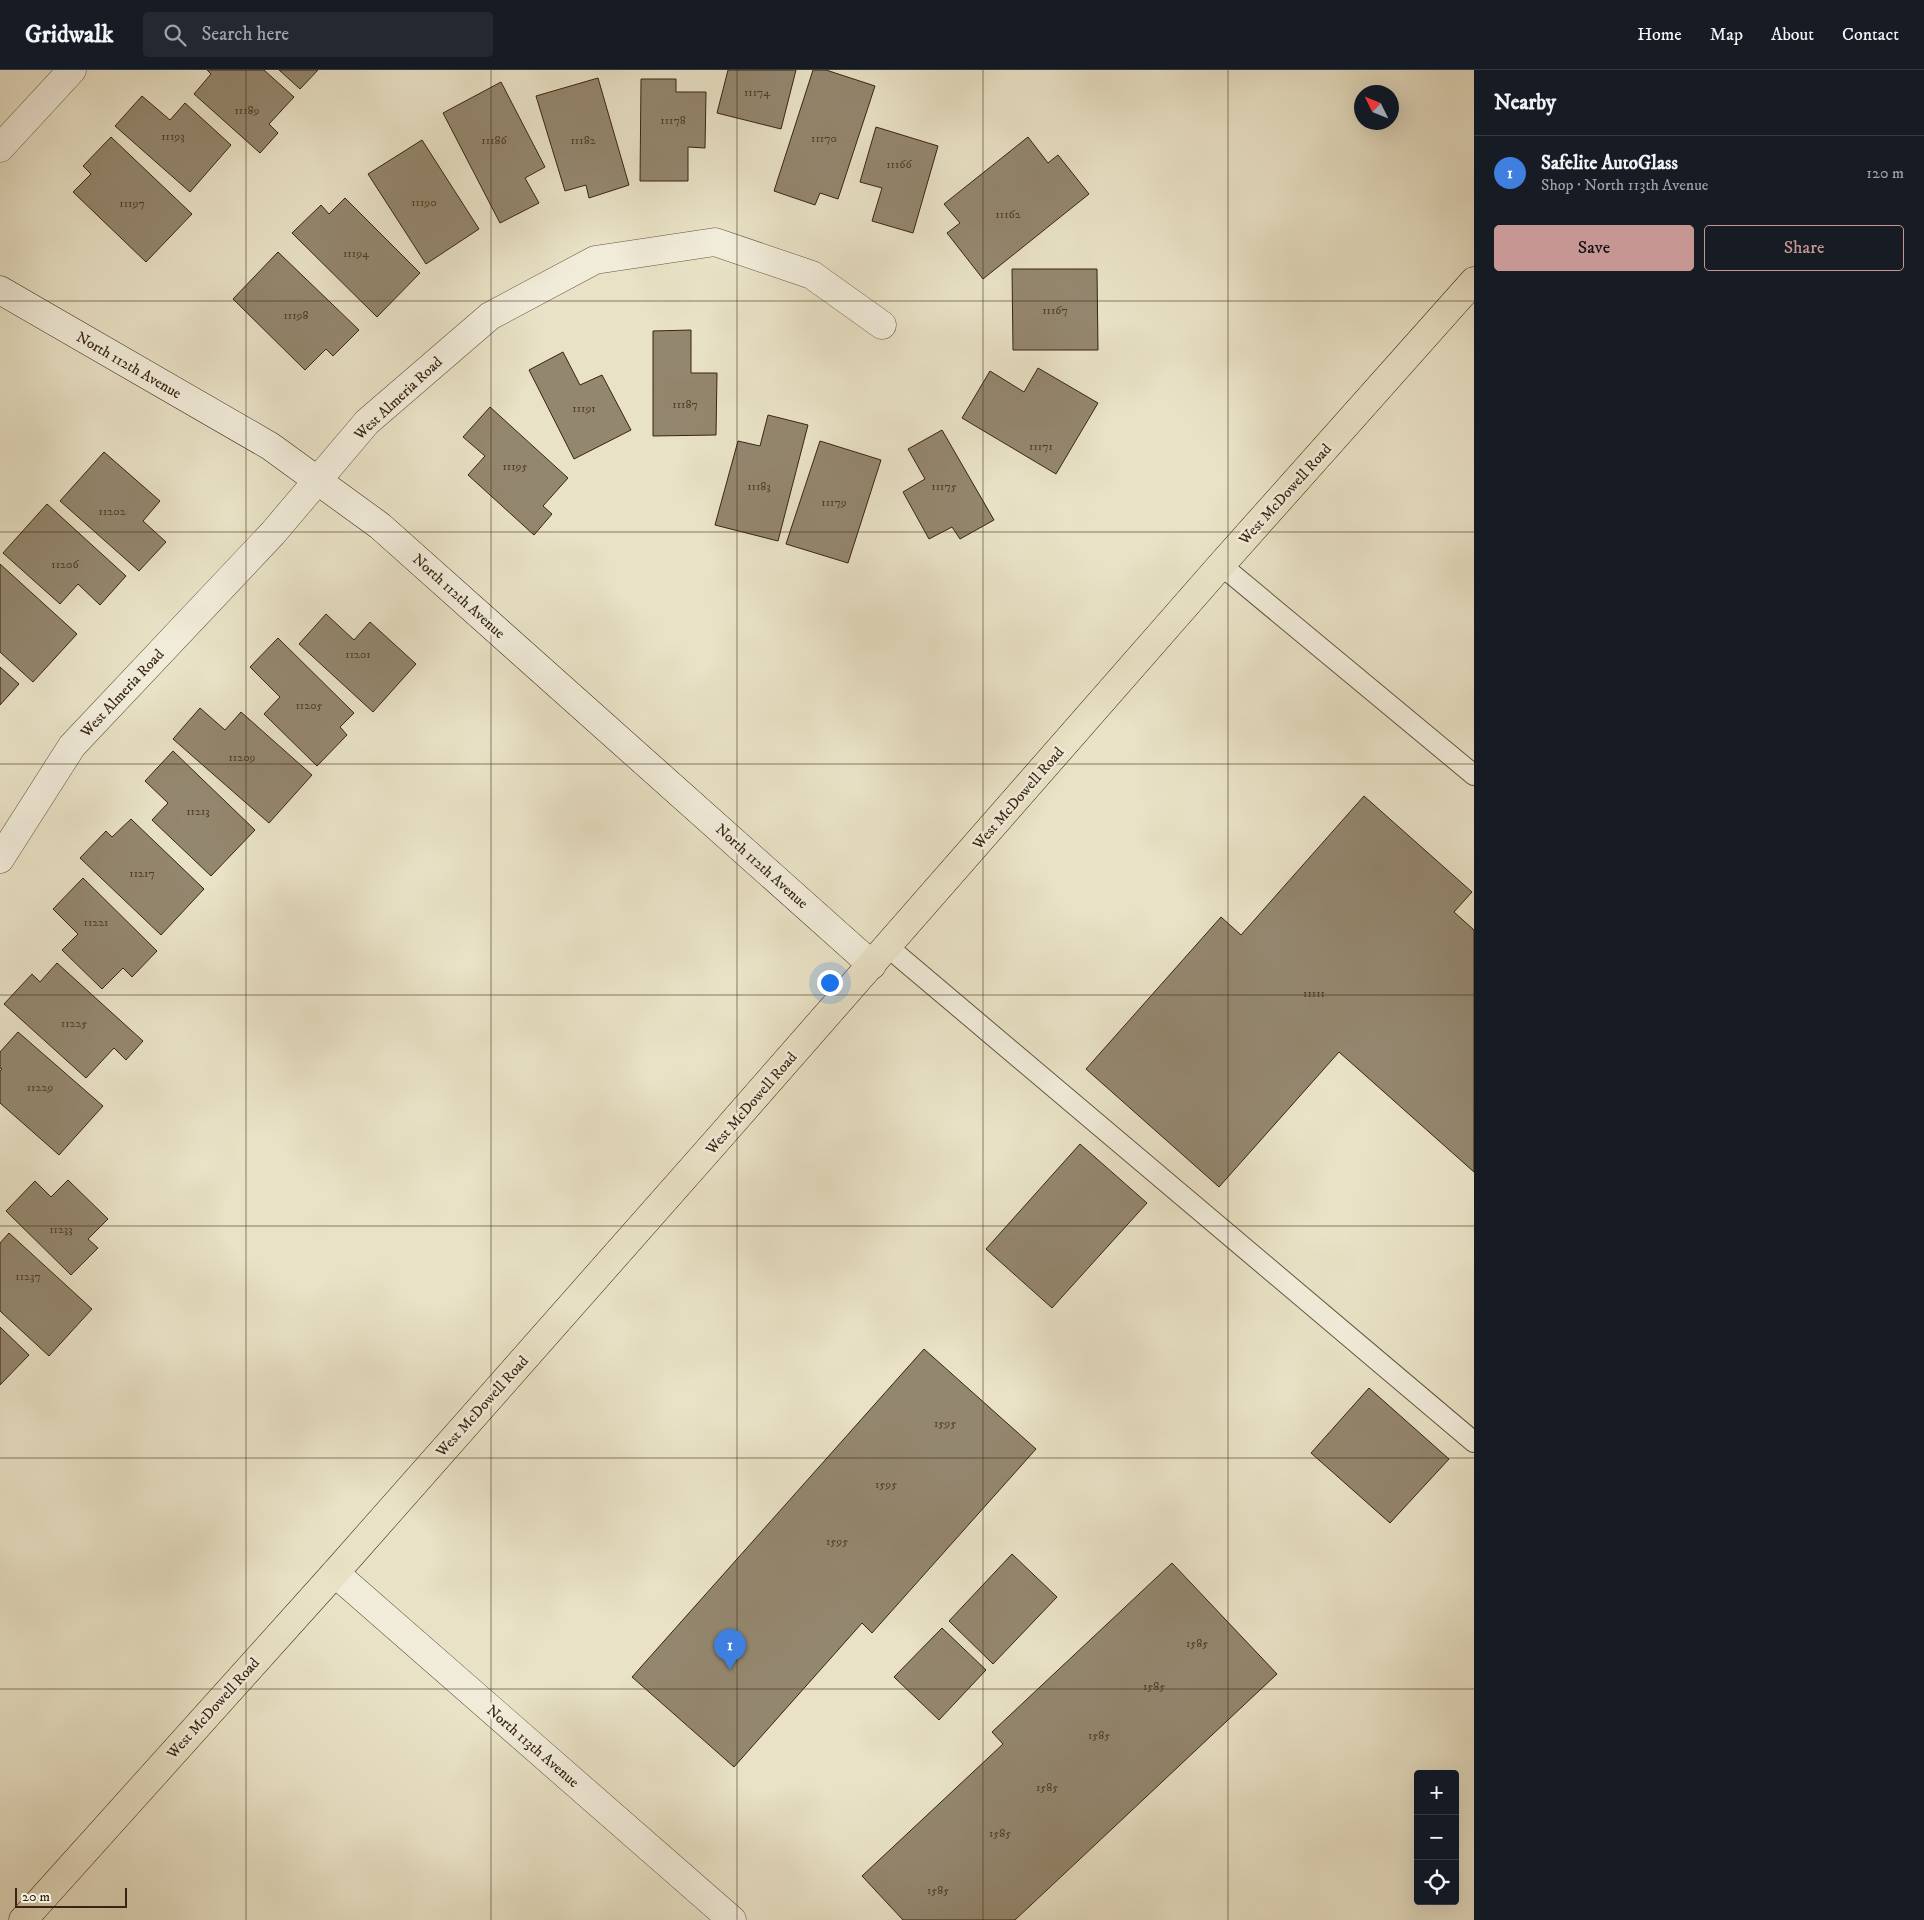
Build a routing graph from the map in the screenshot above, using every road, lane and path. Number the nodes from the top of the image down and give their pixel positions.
1 (72, 70) edge
2 (0, 148) edge
3 (1474, 281) edge
4 (0, 290) edge
5 (882, 326) dead end
6 (318, 480) junction
7 (1221, 565) junction
8 (1474, 776) edge
9 (0, 859) edge
10 (880, 956) junction
11 (1474, 1442) edge
12 (335, 1572) junction
13 (23, 1920) edge
14 (732, 1920) edge

1 - 2 street
3 - 7 main road, West McDowell Road
4 - 6 street, North 112th Avenue
5 - 6 street, West Almeria Road
6 - 9 street, West Almeria Road
6 - 10 street, North 112th Avenue
7 - 8 lane
7 - 10 main road, West McDowell Road
10 - 11 lane
10 - 12 main road, West McDowell Road
12 - 13 main road, West McDowell Road
12 - 14 street, North 113th Avenue

